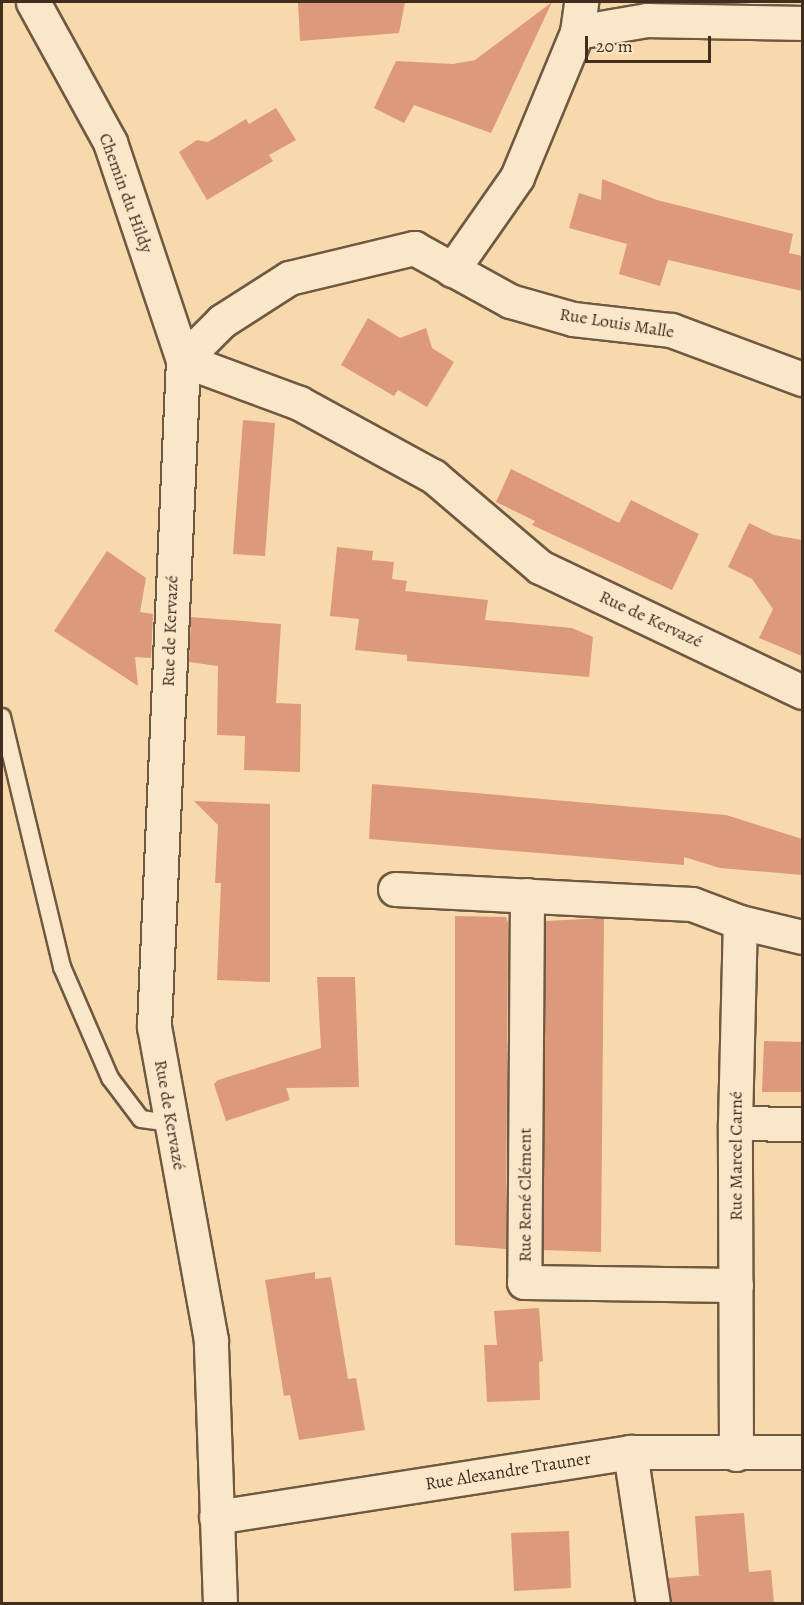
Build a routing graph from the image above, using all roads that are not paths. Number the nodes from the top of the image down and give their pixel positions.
1 (33, 2) edge
2 (579, 17) edge
3 (802, 23) edge
4 (452, 270) junction
5 (183, 360) junction
6 (802, 379) edge
7 (802, 692) edge
8 (2, 717) edge
9 (395, 890) dead end
10 (527, 895) junction
11 (740, 922) junction
12 (802, 937) edge
13 (171, 1123) junction
14 (735, 1123) junction
15 (802, 1124) edge
16 (736, 1285) junction
17 (630, 1452) junction
18 (802, 1452) edge
19 (736, 1454) junction
20 (216, 1517) junction
21 (220, 1604) edge
22 (653, 1604) edge

1 - 5 street, Chemin du Hildy
2 - 3 street
2 - 4 street
4 - 5 street, Rue Louis Malle
4 - 6 street, Rue Louis Malle
5 - 7 street, Rue de Kervazé
5 - 13 street, Rue de Kervazé
8 - 13 lane
9 - 10 street
10 - 11 street
10 - 16 street, Rue René Clément
11 - 12 street
11 - 14 street, Rue Marcel Carné
13 - 20 street, Rue de Kervazé
14 - 15 street
14 - 16 street, Rue Marcel Carné
16 - 19 street, Rue Marcel Carné
17 - 19 street, Rue Alexandre Trauner
17 - 20 street, Rue Alexandre Trauner
17 - 22 street
18 - 19 street, Rue Alexandre Trauner
20 - 21 street, Rue de Kervazé

